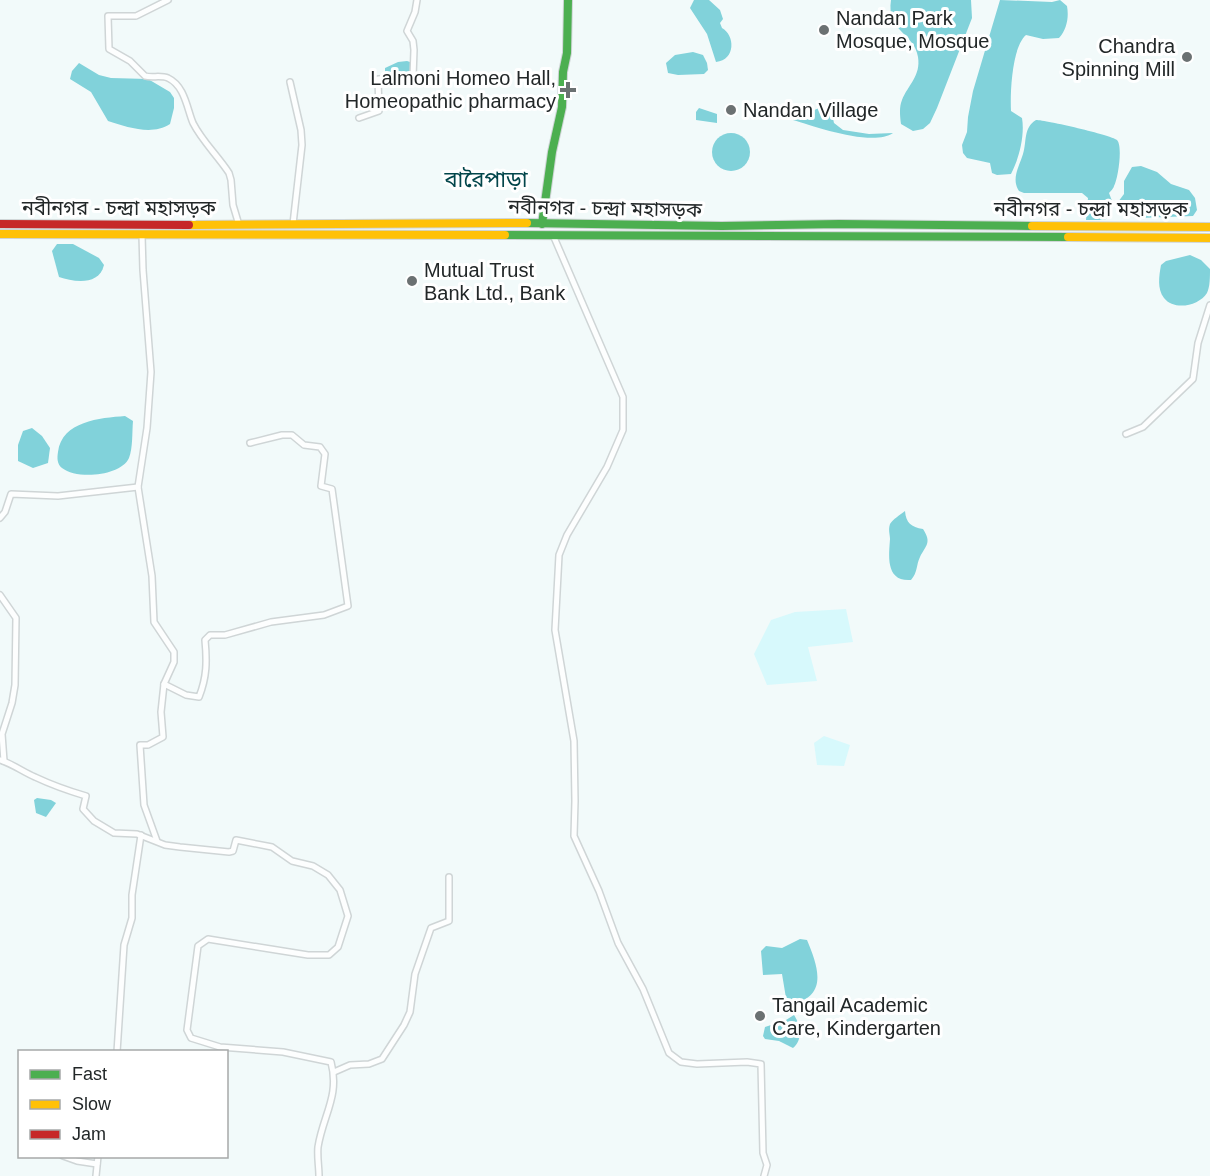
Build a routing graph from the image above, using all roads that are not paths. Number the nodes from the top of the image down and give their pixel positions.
1 (168, 0) edge
2 (417, 0) edge
3 (568, 0) edge
4 (290, 82) dead end
5 (359, 118) dead end
6 (0, 224) edge
7 (293, 224) junction
8 (542, 224) junction
9 (239, 225) junction
10 (867, 225) junction
11 (1210, 226) edge
12 (0, 234) edge
13 (142, 235) junction
14 (553, 235) junction
15 (867, 236) junction
16 (1210, 238) edge
17 (1210, 305) edge
18 (1126, 434) dead end
19 (250, 443) dead end
20 (138, 487) junction
21 (0, 518) edge
22 (0, 595) edge
23 (164, 684) junction
24 (2, 760) edge
25 (141, 836) junction
26 (157, 841) junction
27 (449, 877) dead end
28 (117, 1050) edge
29 (334, 1072) junction
30 (69, 1158) edge
31 (98, 1158) edge
32 (97, 1164) junction
33 (96, 1176) edge
34 (319, 1176) edge
35 (764, 1176) edge

1 - 9 street
2 - 5 street
3 - 8 main road
4 - 7 street
6 - 9 main road, নবীনগর - চন্দ্রা মহাসড়ক
7 - 8 main road, নবীনগর - চন্দ্রা মহাসড়ক
7 - 9 main road, নবীনগর - চন্দ্রা মহাসড়ক
8 - 10 main road, নবীনগর - চন্দ্রা মহাসড়ক
10 - 11 main road, নবীনগর - চন্দ্রা মহাসড়ক
10 - 15 main road
12 - 13 main road, নবীনগর - চন্দ্রা মহাসড়ক
13 - 14 main road, নবীনগর - চন্দ্রা মহাসড়ক
13 - 20 street
14 - 15 main road, নবীনগর - চন্দ্রা মহাসড়ক
14 - 35 street
15 - 16 main road, নবীনগর - চন্দ্রা মহাসড়ক
17 - 18 street
19 - 23 street
20 - 21 street
20 - 23 street
22 - 24 street
23 - 26 street
24 - 25 street
25 - 26 street
25 - 28 street
26 - 29 street
27 - 29 street
29 - 34 street
30 - 32 street
31 - 32 street
32 - 33 street

